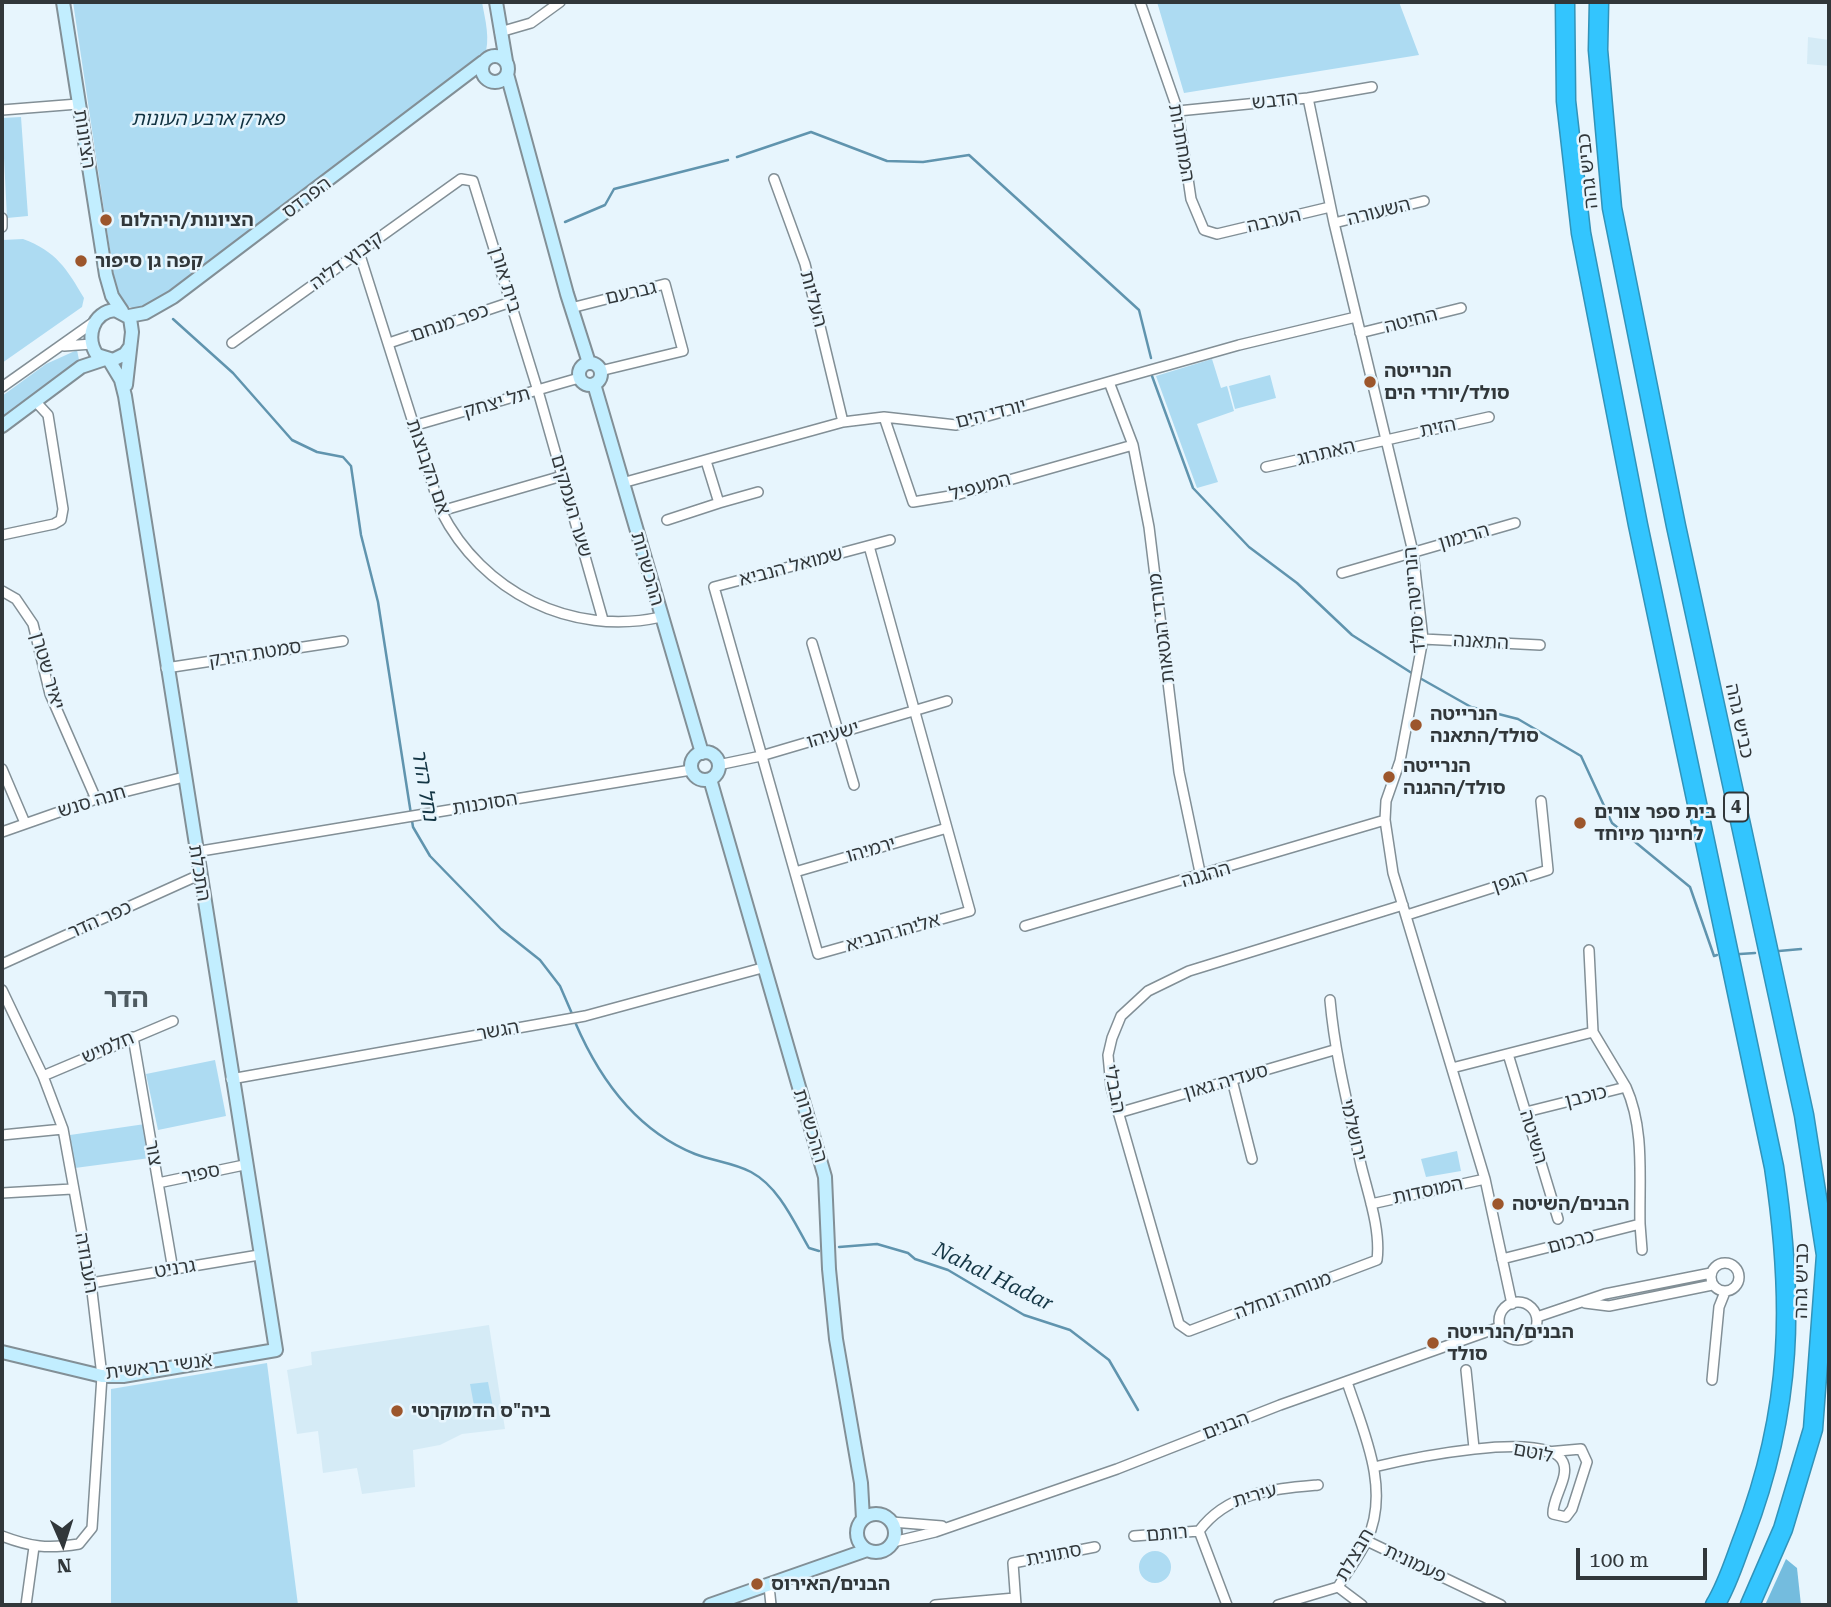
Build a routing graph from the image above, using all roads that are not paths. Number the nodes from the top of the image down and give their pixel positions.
1 (62, 2) edge
2 (496, 2) edge
3 (560, 2) edge
4 (1140, 2) edge
5 (1565, 2) edge
6 (1599, 2) edge
7 (499, 28) junction
8 (486, 59) junction
9 (506, 68) junction
10 (488, 80) junction
11 (453, 84) junction
12 (1372, 87) dead end
13 (1308, 98) junction
14 (78, 104) junction
15 (516, 106) junction
16 (2, 110) edge
17 (1178, 111) junction
18 (774, 178) dead end
19 (461, 180) joint
20 (1424, 201) dead end
21 (1330, 207) junction
22 (2, 218) edge
23 (1334, 223) junction
24 (2, 227) edge
25 (1217, 234) joint
26 (359, 252) junction
27 (106, 275) junction
28 (511, 302) junction
29 (570, 307) junction
30 (157, 308) junction
31 (1461, 308) dead end
32 (125, 314) junction
33 (1356, 317) junction
34 (95, 320) junction
35 (1360, 333) junction
36 (232, 343) dead end
37 (389, 343) junction
38 (130, 345) junction
39 (92, 346) junction
40 (56, 350) junction
41 (107, 360) junction
42 (589, 363) junction
43 (81, 367) junction
44 (600, 371) junction
45 (579, 378) junction
46 (1109, 382) junction
47 (594, 384) junction
48 (2, 387) edge
49 (538, 391) junction
50 (125, 396) junction
51 (36, 402) junction
52 (884, 417) junction
53 (1489, 417) dead end
54 (843, 422) junction
55 (2, 426) edge
56 (413, 426) junction
57 (1387, 438) junction
58 (1133, 445) junction
59 (706, 461) junction
60 (1266, 467) dead end
61 (562, 477) junction
62 (622, 483) junction
63 (758, 492) dead end
64 (719, 503) junction
65 (441, 510) junction
66 (667, 520) dead end
67 (1515, 523) dead end
68 (2, 535) edge
69 (890, 540) dead end
70 (869, 546) junction
71 (1413, 552) junction
72 (1342, 573) dead end
73 (714, 587) joint
74 (2, 591) edge
75 (661, 617) junction
76 (603, 620) junction
77 (1423, 639) junction
78 (343, 640) dead end
79 (812, 643) dead end
80 (1540, 645) dead end
81 (166, 668) junction
82 (947, 701) dead end
83 (914, 710) junction
84 (839, 733) junction
85 (702, 753) junction
86 (761, 756) junction
87 (719, 765) junction
88 (2, 769) edge
89 (691, 770) junction
90 (184, 777) junction
91 (710, 779) junction
92 (854, 785) dead end
93 (96, 799) junction
94 (1541, 801) dead end
95 (1385, 820) junction
96 (24, 823) junction
97 (947, 828) junction
98 (2, 832) edge
99 (195, 852) junction
100 (795, 872) junction
101 (199, 875) junction
102 (1201, 877) junction
103 (1403, 905) junction
104 (1407, 915) junction
105 (1025, 926) dead end
106 (1588, 950) dead end
107 (2, 964) edge
108 (762, 968) junction
109 (2, 990) edge
110 (1330, 1000) dead end
111 (173, 1021) dead end
112 (1593, 1032) junction
113 (133, 1037) junction
114 (1335, 1050) junction
115 (1508, 1054) junction
116 (1452, 1068) junction
117 (43, 1076) junction
118 (231, 1080) junction
119 (1232, 1080) junction
120 (1626, 1087) junction
121 (1526, 1112) junction
122 (1118, 1113) junction
123 (62, 1129) junction
124 (2, 1135) edge
125 (1251, 1159) dead end
126 (244, 1165) junction
127 (1485, 1179) junction
128 (158, 1184) junction
129 (72, 1189) junction
130 (2, 1193) edge
131 (1371, 1204) junction
132 (1558, 1219) dead end
133 (1640, 1224) junction
134 (1642, 1250) dead end
135 (259, 1255) junction
136 (1502, 1259) junction
137 (1377, 1260) joint
138 (173, 1270) junction
139 (1711, 1273) junction
140 (91, 1283) junction
141 (1713, 1285) junction
142 (1725, 1292) junction
143 (1584, 1303) junction
144 (1512, 1304) junction
145 (1537, 1317) junction
146 (1500, 1327) junction
147 (1189, 1331) joint
148 (276, 1350) joint
149 (2, 1352) edge
150 (1466, 1370) dead end
151 (102, 1376) junction
152 (1712, 1380) dead end
153 (1347, 1382) junction
154 (1474, 1448) junction
155 (1547, 1452) junction
156 (1374, 1467) junction
157 (861, 1483) junction
158 (1318, 1485) dead end
159 (879, 1514) junction
160 (863, 1519) junction
161 (892, 1522) junction
162 (951, 1525) junction
163 (1199, 1531) junction
164 (2, 1536) edge
165 (1134, 1536) dead end
166 (857, 1537) junction
167 (1367, 1541) junction
168 (893, 1542) junction
169 (34, 1547) junction
170 (1094, 1547) dead end
171 (867, 1550) junction
172 (825, 1566) junction
173 (769, 1586) junction
174 (1338, 1587) junction
175 (1016, 1602) edge
176 (26, 1605) edge
177 (710, 1605) edge
178 (771, 1605) edge
179 (935, 1605) edge
180 (1227, 1605) edge
181 (1278, 1605) edge
182 (1363, 1605) edge
183 (1502, 1605) edge
184 (1715, 1605) edge
185 (1750, 1605) edge

1 - 14 street, הציונות
2 - 7 street
3 - 7 street
4 - 17 street, המחתרות
5 - 184 highway, כביש גהה / 4
6 - 185 highway, כביש גהה / 4
7 - 8 street
7 - 9 street
8 - 9 street
8 - 10 street
8 - 11 street, הפרדס
9 - 10 street
9 - 15 street
10 - 11 street, הפרדס
10 - 15 street
11 - 30 street, הפרדס
12 - 13 street, הדבש
13 - 17 street, הדבש
13 - 21 street, הנרייטה סולד
14 - 16 street
14 - 27 street, הציונות
15 - 29 street
17 - 25 street, המחתרות
18 - 54 street, העליות
19 - 26 street, קיבוץ דליה
19 - 28 street, בית אורן
20 - 23 street, השעורה
21 - 23 street, הנרייטה סולד
21 - 25 street, הערבה
22 - 24 street
23 - 33 street, הנרייטה סולד
26 - 36 street, קיבוץ דליה
26 - 37 street, אם הקבוצות
27 - 32 street, הציונות
27 - 34 street, הציונות
28 - 37 street, כפר מנחם
28 - 49 street, בית אורן
29 - 42 street
29 - 44 street, גברעם
30 - 32 street, הפרדס
30 - 38 street, הפרדס
31 - 35 street, החיטה
32 - 34 street
32 - 38 street
33 - 35 street, הנרייטה סולד
33 - 46 street, יורדי הים
34 - 39 street
34 - 40 street
35 - 57 street, הנרייטה סולד
37 - 56 street, אם הקבוצות
38 - 41 street
38 - 50 street, התכלת
39 - 40 street
39 - 41 street
39 - 43 street
40 - 48 street
41 - 43 street
41 - 50 street, התכלת
42 - 44 street
42 - 45 street
43 - 51 street
44 - 47 street
45 - 47 street
45 - 49 street, תל יצחק
46 - 52 street, יורדי הים
46 - 58 street, מורדי הגטאות
47 - 62 street, ההכשרות
49 - 56 street, תל יצחק
49 - 61 street, שער העמקים
50 - 81 street, התכלת
51 - 55 street
51 - 68 street
52 - 54 street, יורדי הים
52 - 58 street, המעפיל
53 - 57 street, הזית
54 - 59 street, יורדי הים
56 - 65 street, אם הקבוצות
57 - 60 street, האתרוג
57 - 71 street, הנרייטה סולד
58 - 102 street, מורדי הגטאות
59 - 62 street, יורדי הים
59 - 64 street
61 - 65 street
61 - 76 street, שער העמקים
62 - 75 street, ההכשרות
63 - 64 street
64 - 66 street
65 - 76 street, אם הקבוצות
67 - 71 street, הרימון
69 - 70 street, שמואל הנביא
70 - 73 street, שמואל הנביא
70 - 83 street, אליהו הנביא
71 - 72 street, הרימון
71 - 77 street, הנרייטה סולד
73 - 86 street, אליהו הנביא
74 - 93 street, יאיר שטרן
75 - 76 street, אם הקבוצות
75 - 85 street, ההכשרות
77 - 80 street, התאנה
77 - 95 street, הנרייטה סולד
78 - 81 street, סמטת הירק
79 - 84 street
81 - 90 street, התכלת
82 - 83 street, ישעיהו
83 - 84 street, ישעיהו
83 - 97 street, אליהו הנביא
84 - 86 street, ישעיהו
84 - 92 street
85 - 87 street
85 - 89 street
86 - 87 street, ישעיהו
86 - 100 street, אליהו הנביא
87 - 91 street
88 - 96 street
89 - 91 street
89 - 99 street, הסוכנות
90 - 93 street, חנה סנש
90 - 99 street, התכלת
91 - 108 street, ההכשרות
93 - 96 street, חנה סנש
94 - 104 street, הגפן
95 - 102 street, ההגנה
95 - 103 street, הנרייטה סולד
96 - 98 street, חנה סנש
97 - 100 street, ירמיהו
97 - 100 street, אליהו הנביא
99 - 101 street, התכלת
101 - 107 street, כפר הדר
101 - 118 street, התכלת
102 - 105 street, ההגנה
103 - 104 street, הנרייטה סולד
103 - 122 street, הבבלי
104 - 116 street, הנרייטה סולד
106 - 112 street, כוכבן
108 - 118 street, הגשר
108 - 157 street, ההכשרות
109 - 117 street, העבודה
110 - 114 street, ירושלמי
111 - 113 street, חלמיש
112 - 115 street
112 - 120 street, כוכבן
113 - 117 street, חלמיש
113 - 128 street, צור
114 - 119 street, סעדיה גאון
114 - 131 street, ירושלמי
115 - 116 street
115 - 121 street, השיטה
116 - 127 street, הנרייטה סולד
117 - 123 street, העבודה
118 - 126 street, התכלת
119 - 122 street, סעדיה גאון
119 - 125 street
120 - 121 street, כוכבן
120 - 133 street
121 - 132 street, השיטה
122 - 147 street, הבבלי
123 - 124 street
123 - 129 street, העבודה
126 - 128 street, ספיר
126 - 135 street, התכלת
127 - 131 street, המוסדות
127 - 136 street
128 - 138 street, צור
129 - 130 street
129 - 140 street, העבודה
131 - 137 street, ירושלמי
133 - 134 street
133 - 136 street, כרכום
135 - 138 street, גרניט
135 - 148 street, התכלת
136 - 144 street
137 - 147 street, מנוחה ונחלה
138 - 140 street, גרניט
139 - 141 street
139 - 142 street
139 - 143 street
140 - 151 street, העבודה
141 - 142 street
141 - 143 street
142 - 152 street
143 - 145 street
144 - 145 street
144 - 146 street
145 - 146 street
146 - 153 street, הבנים
148 - 151 street, אנשי בראשית
149 - 151 street, אנשי בראשית
150 - 154 street
151 - 169 street, העבודה
153 - 156 street, חבצלת
153 - 162 street, הבנים
154 - 155 street, לוטם
154 - 156 street, לוטם
155 - 155 street, לוטם
156 - 167 street, חבצלת
157 - 159 street, ההכשרות
157 - 160 street, ההכשרות
158 - 163 street, עירית
159 - 160 street
159 - 161 street
160 - 166 street
161 - 162 street, הבנים
161 - 168 street
162 - 168 street, הבנים
163 - 165 street, רותם
163 - 180 street
164 - 169 street
166 - 171 street
166 - 172 street
167 - 174 street, חבצלת
167 - 183 street, פעמונית
168 - 171 street
169 - 176 street
170 - 175 street, סתונית
171 - 172 street
172 - 173 street
173 - 177 street
173 - 178 street
174 - 181 street, חבצלת
174 - 182 street
175 - 179 street

